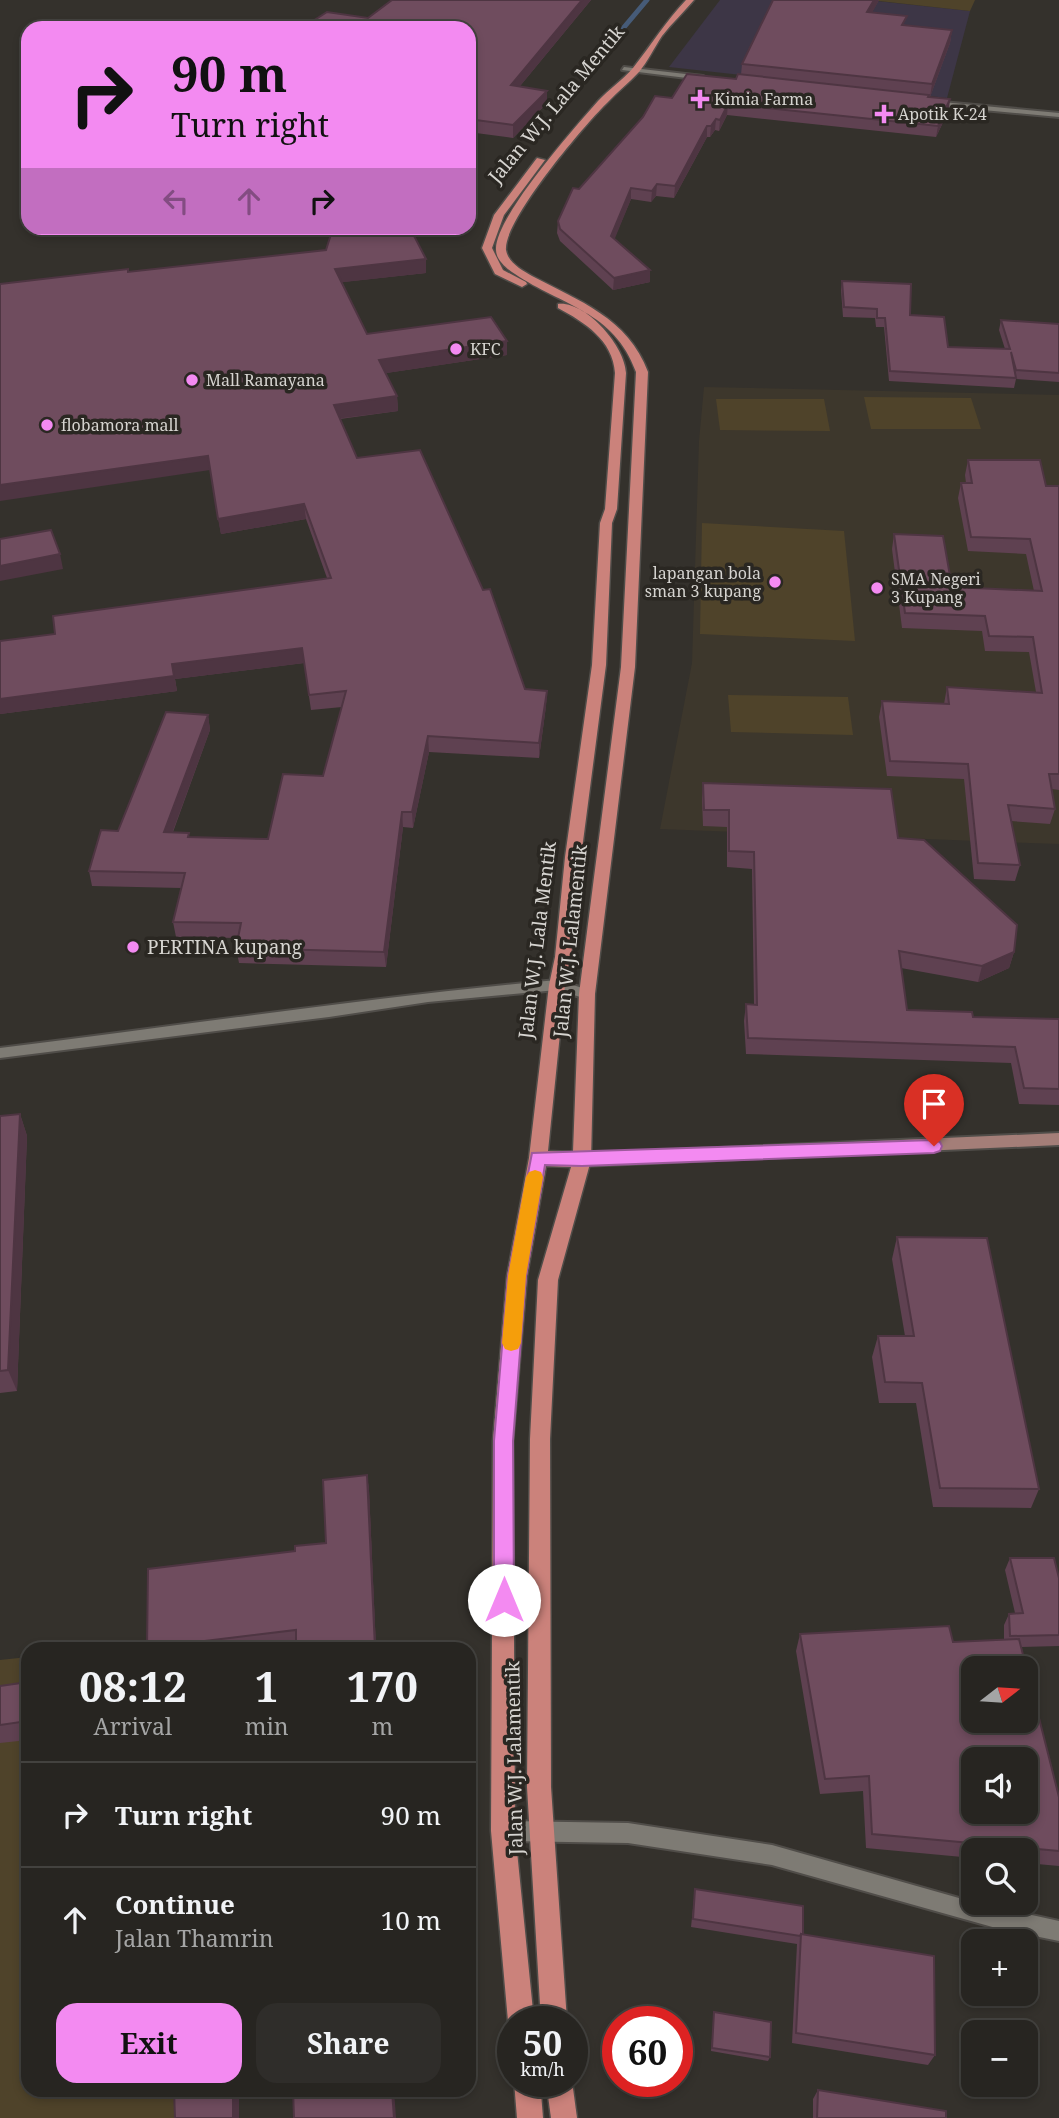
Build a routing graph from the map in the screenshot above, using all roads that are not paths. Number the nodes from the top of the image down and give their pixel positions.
1 (678, 0) edge
2 (690, 0) edge
3 (630, 70) junction
4 (718, 80) edge
5 (926, 102) edge
6 (1059, 115) edge
7 (556, 985) junction
8 (587, 994) junction
9 (0, 1053) edge
10 (1059, 1139) edge
11 (538, 1158) junction
12 (582, 1160) junction
13 (503, 1831) junction
14 (541, 1832) junction
15 (1059, 1931) edge
16 (520, 2006) edge
17 (553, 2006) edge
18 (528, 2097) edge
19 (561, 2097) edge
20 (530, 2118) edge
21 (564, 2118) edge

1 - 3 main road, Jalan W.J. Lala Mentik
2 - 3 main road, Jalan W.J. Lalamentik
3 - 4 street
3 - 7 main road, Jalan W.J. Lala Mentik
3 - 8 main road, Jalan W.J. Lalamentik
5 - 6 street
7 - 8 street
7 - 9 street
7 - 11 main road, Jalan W.J. Lala Mentik
8 - 12 main road, Jalan W.J. Lalamentik
10 - 12 main road
11 - 12 main road
11 - 13 main road, Jalan W.J. Lala Mentik
12 - 14 main road, Jalan W.J. Lalamentik
13 - 14 street
13 - 16 main road, Jalan W.J. Lala Mentik
14 - 15 street
14 - 17 main road, Jalan W.J. Lalamentik
18 - 20 main road
19 - 21 main road

